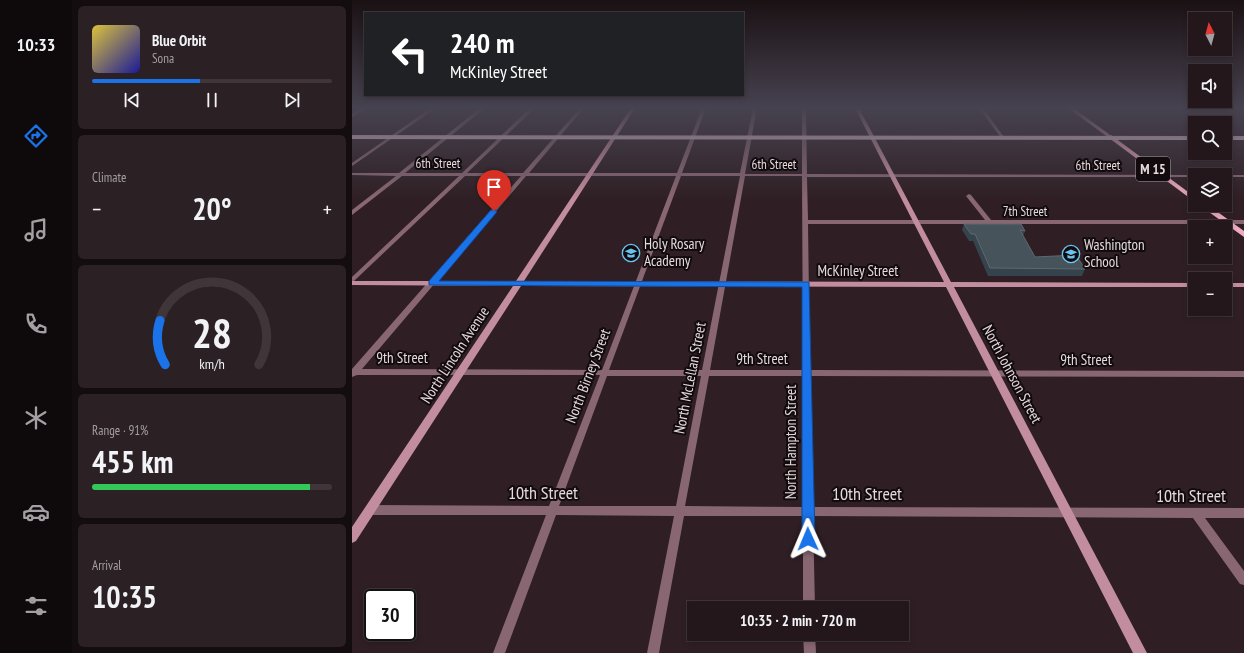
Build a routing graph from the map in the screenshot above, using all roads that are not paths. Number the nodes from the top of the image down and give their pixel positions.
1 (390, 138) edge
2 (446, 138) edge
3 (500, 138) edge
4 (557, 138) edge
5 (613, 138) edge
6 (693, 138) edge
7 (749, 138) edge
8 (805, 138) edge
9 (873, 138) edge
10 (1110, 138) edge
11 (352, 165) edge
12 (352, 174) edge
13 (401, 174) junction
14 (463, 174) junction
15 (526, 174) junction
16 (590, 174) junction
17 (679, 174) junction
18 (742, 175) junction
19 (804, 175) junction
20 (892, 176) junction
21 (1162, 176) junction
22 (1188, 176) edge
23 (1232, 176) edge
24 (1244, 176) edge
25 (1188, 195) edge
26 (969, 196) dead end
27 (1212, 212) edge
28 (352, 213) edge
29 (1223, 220) edge
30 (805, 222) junction
31 (917, 222) junction
32 (988, 222) junction
33 (1188, 222) edge
34 (1232, 222) edge
35 (1244, 222) edge
36 (1232, 226) edge
37 (1244, 235) edge
38 (352, 280) edge
39 (352, 283) edge
40 (432, 283) junction
41 (519, 284) junction
42 (638, 284) junction
43 (722, 284) junction
44 (806, 284) junction
45 (948, 284) junction
46 (1188, 285) edge
47 (1232, 285) edge
48 (1244, 285) edge
49 (461, 372) junction
50 (605, 372) junction
51 (705, 372) junction
52 (807, 373) junction
53 (353, 374) edge
54 (994, 374) junction
55 (1244, 374) edge
56 (552, 509) junction
57 (370, 510) junction
58 (679, 511) junction
59 (808, 511) junction
60 (1067, 512) junction
61 (1196, 513) junction
62 (1244, 513) edge
63 (352, 537) edge
64 (1244, 580) edge
65 (809, 601) edge
66 (809, 641) edge
67 (499, 653) edge
68 (653, 653) edge
69 (810, 653) edge
70 (1140, 653) edge

1 - 11 street
2 - 13 street
3 - 14 street
4 - 15 street
5 - 16 street, North Lincoln Avenue
6 - 17 street, North Birney Street
7 - 18 street, North McLellan Street
8 - 19 street, North Hampton Street
9 - 20 street, North Johnson Street
10 - 21 main road, M 15
12 - 13 street, 6th Street
13 - 14 street, 6th Street
13 - 28 street
14 - 15 street, 6th Street
14 - 38 street
15 - 16 street, 6th Street
15 - 40 street
16 - 17 street, 6th Street
16 - 41 street, North Lincoln Avenue
17 - 18 street, 6th Street
17 - 42 street, North Birney Street
18 - 19 street, 6th Street
18 - 43 street, North McLellan Street
19 - 20 street, 6th Street
19 - 30 street, North Hampton Street
20 - 21 street, 6th Street
20 - 31 street, North Johnson Street
21 - 22 street, 6th Street
21 - 25 main road, M 15
23 - 24 street
26 - 32 street
27 - 29 main road
30 - 31 street, 7th Street
30 - 44 street, North Hampton Street
31 - 32 street, 7th Street
31 - 45 street, North Johnson Street
32 - 33 street, 7th Street
34 - 35 street, 7th Street
36 - 37 main road
39 - 40 street, McKinley Street
40 - 41 street, McKinley Street
40 - 53 street
41 - 42 street, McKinley Street
41 - 49 street, North Lincoln Avenue
42 - 43 street, McKinley Street
42 - 50 street, North Birney Street
43 - 44 street, McKinley Street
43 - 51 street, North McLellan Street
44 - 45 street, McKinley Street
44 - 52 street, North Hampton Street
45 - 46 street, McKinley Street
45 - 54 street, North Johnson Street
47 - 48 street
49 - 50 street, 9th Street
49 - 53 street, 9th Street
49 - 57 street, North Lincoln Avenue
50 - 51 street, 9th Street
50 - 56 street, North Birney Street
51 - 52 street, 9th Street
51 - 58 street, North McLellan Street
52 - 54 street, 9th Street
52 - 59 street, North Hampton Street
54 - 55 street, 9th Street
54 - 60 street, North Johnson Street
56 - 57 street, 10th Street
56 - 58 street, 10th Street
56 - 67 street, North Birney Street
57 - 63 street, North Lincoln Avenue
58 - 59 street, 10th Street
58 - 68 street, North McLellan Street
59 - 60 street, 10th Street
59 - 65 street, North Hampton Street
60 - 61 street, 10th Street
60 - 70 street, North Johnson Street
61 - 62 street, 10th Street
61 - 64 street
66 - 69 street

